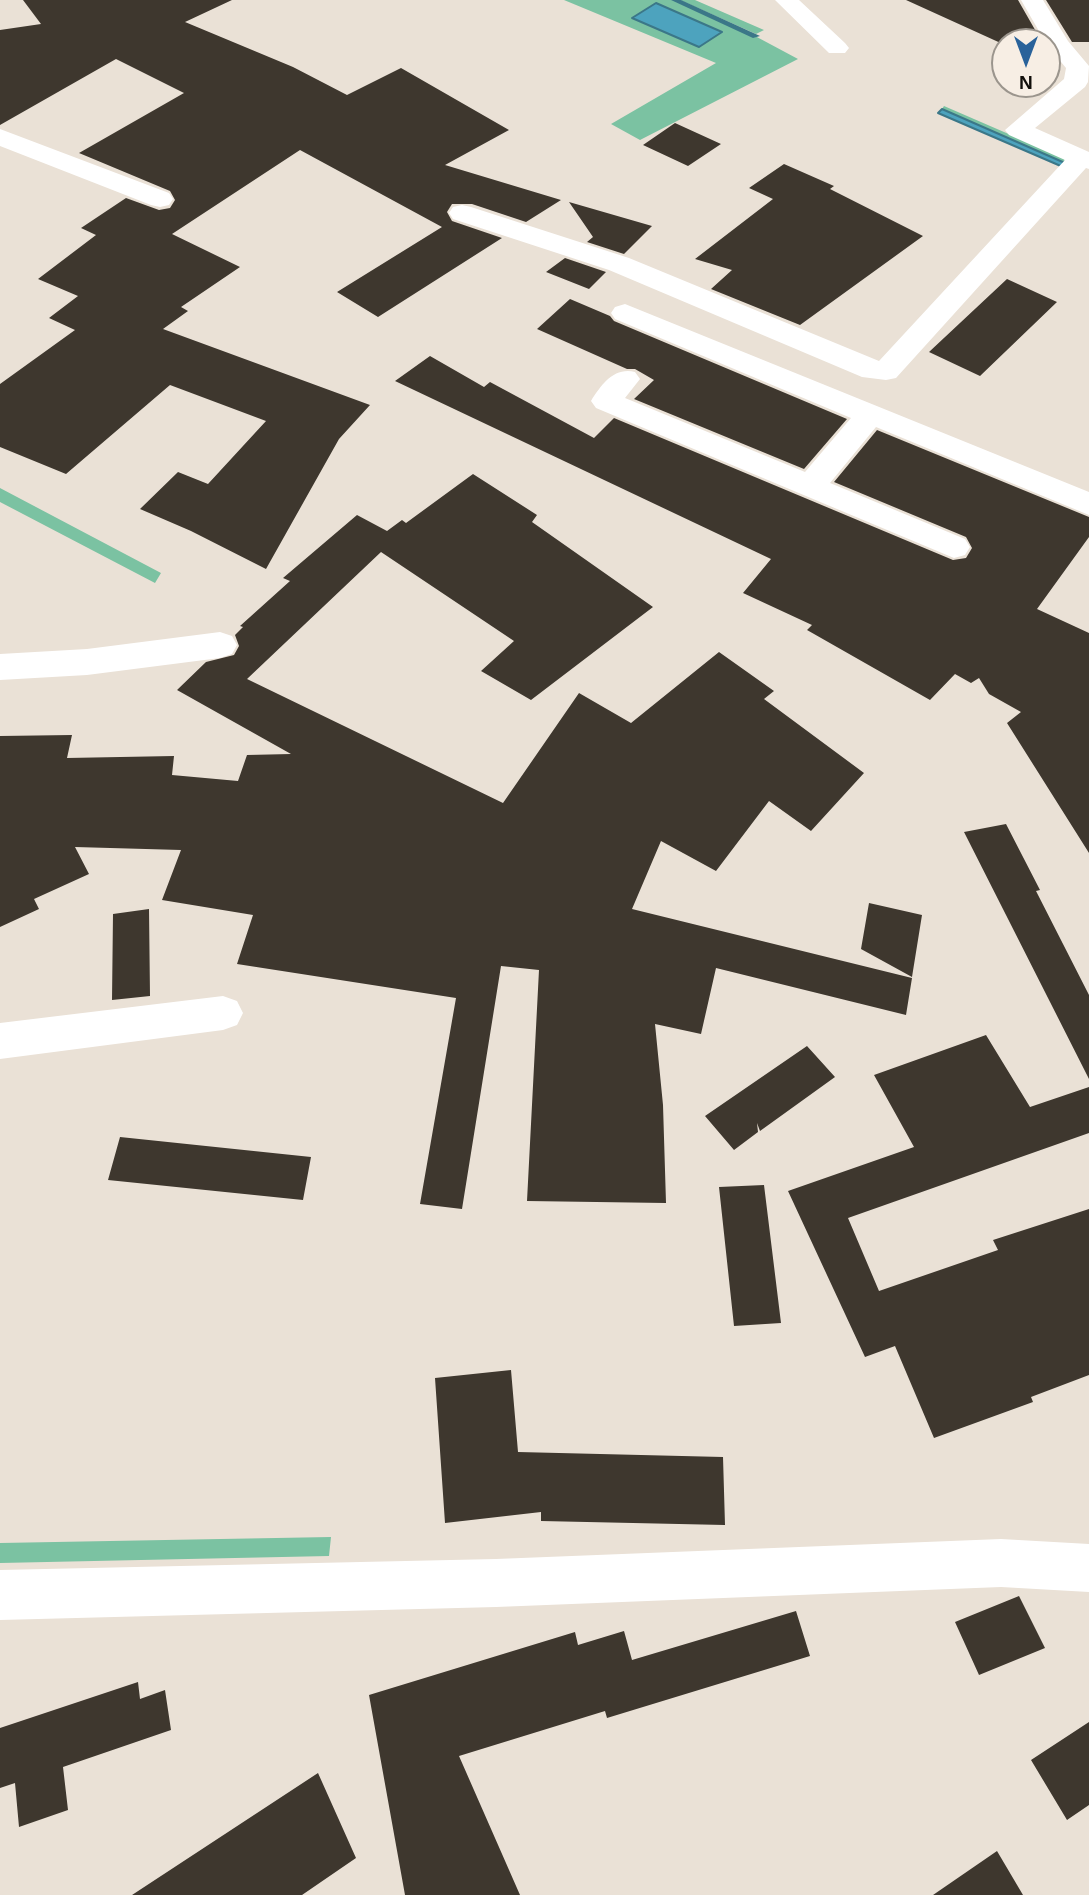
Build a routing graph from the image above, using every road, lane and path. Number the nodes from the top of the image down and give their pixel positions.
1 (786, 0) edge
2 (1032, 0) edge
3 (837, 48) dead end
4 (0, 137) edge
5 (1085, 159) edge
6 (160, 199) dead end
7 (462, 213) dead end
8 (625, 313) dead end
9 (625, 379) dead end
10 (871, 414) junction
11 (810, 487) junction
12 (1089, 504) edge
13 (954, 547) dead end
14 (220, 645) dead end
15 (0, 667) edge
16 (223, 1013) dead end
17 (0, 1041) edge
18 (1089, 1568) edge
19 (0, 1595) edge

1 - 3 street
2 - 5 street
4 - 6 street
5 - 7 street
8 - 10 street
9 - 11 street
10 - 11 street
10 - 12 street
11 - 13 street
14 - 15 street
16 - 17 street
18 - 19 street

